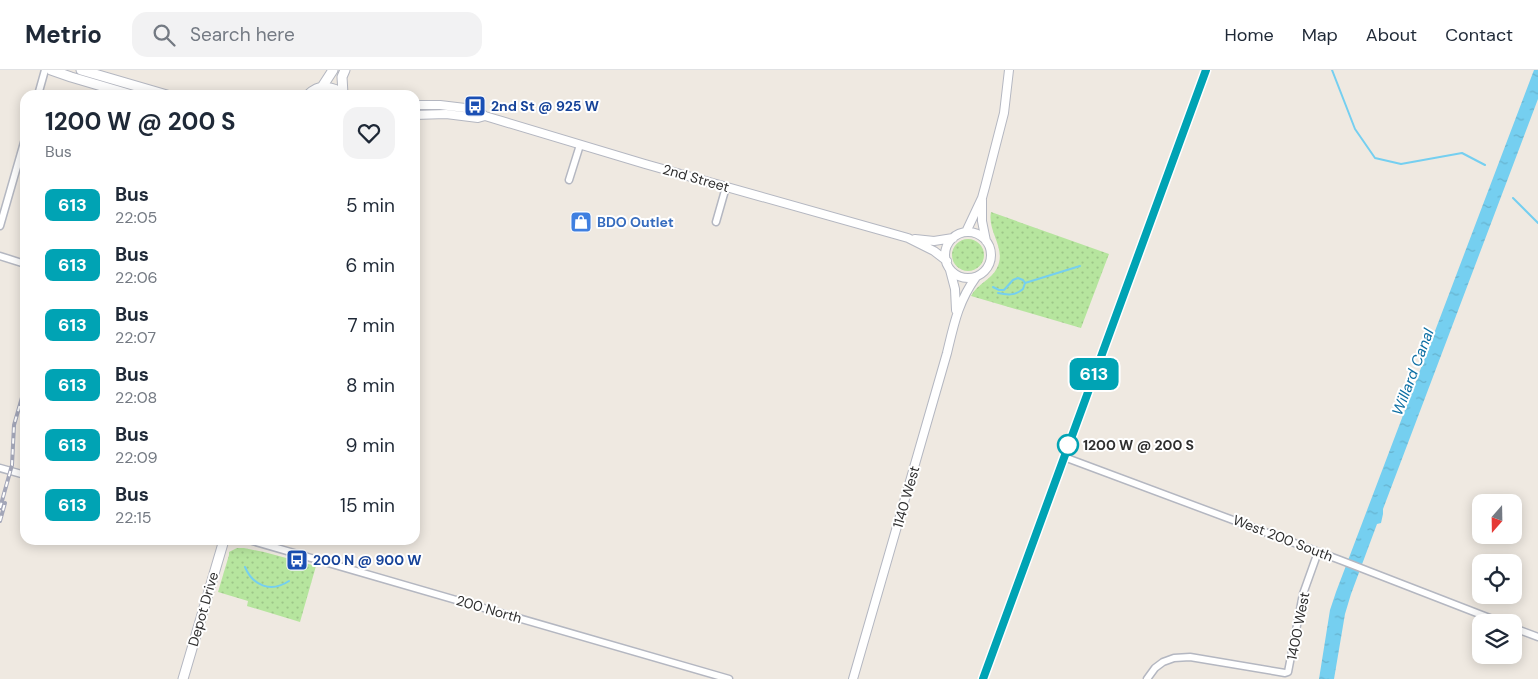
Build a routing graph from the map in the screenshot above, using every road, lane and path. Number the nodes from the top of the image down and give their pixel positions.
1 (45, 70) edge
2 (51, 70) edge
3 (81, 70) edge
4 (333, 70) edge
5 (345, 70) edge
6 (1009, 70) edge
7 (1206, 70) edge
8 (322, 87) junction
9 (39, 90) edge
10 (114, 90) edge
11 (150, 90) edge
12 (314, 90) edge
13 (338, 90) edge
14 (343, 90) edge
15 (420, 105) edge
16 (420, 115) edge
17 (486, 116) junction
18 (580, 145) junction
19 (20, 156) edge
20 (569, 180) dead end
21 (726, 187) junction
22 (982, 198) junction
23 (716, 222) dead end
24 (0, 226) edge
25 (966, 232) junction
26 (908, 238) junction
27 (953, 238) junction
28 (986, 240) junction
29 (0, 256) edge
30 (947, 261) junction
31 (20, 262) edge
32 (950, 270) junction
33 (976, 277) junction
34 (956, 315) junction
35 (1064, 457) junction
36 (0, 468) edge
37 (20, 474) edge
38 (223, 545) edge
39 (266, 545) edge
40 (1318, 552) junction
41 (1479, 614) edge
42 (1522, 631) edge
43 (1538, 637) edge
44 (183, 679) edge
45 (729, 679) edge
46 (853, 679) edge
47 (983, 679) edge
48 (1147, 679) edge

1 - 9 street
2 - 10 main road
3 - 11 main road
4 - 8 main road
5 - 14 main road
6 - 22 street
7 - 35 street
8 - 12 main road
8 - 13 main road
15 - 17 street, 2nd Street
16 - 17 street, 2nd Street
17 - 18 street, 2nd Street
18 - 20 street
18 - 21 street, 2nd Street
19 - 24 street
21 - 23 street
21 - 26 street, 2nd Street
22 - 25 street
22 - 28 street
25 - 27 street
25 - 28 street
26 - 27 street, 2nd Street
26 - 30 street, 2nd Street
27 - 30 street
28 - 33 street
29 - 31 street
30 - 32 street
32 - 33 street
32 - 34 street, 1140 West
33 - 34 street, 1140 West
34 - 46 street, 1140 West
35 - 40 street, West 200 South
35 - 47 street
36 - 37 street
38 - 44 main road, Depot Drive
39 - 45 street, 200 North
40 - 41 street, West 200 South
40 - 48 street, 1400 West
42 - 43 street

